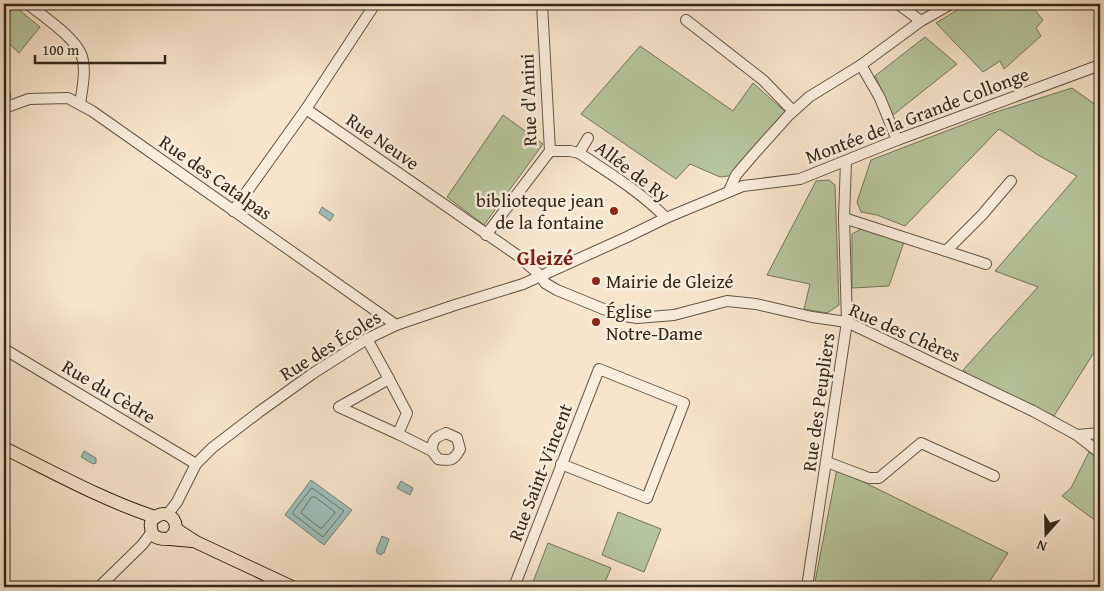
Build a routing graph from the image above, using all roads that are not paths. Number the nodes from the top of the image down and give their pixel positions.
1 (28, 4) edge
2 (375, 4) edge
3 (542, 4) edge
4 (898, 4) edge
5 (951, 4) edge
6 (686, 20) dead end
7 (921, 22) junction
8 (861, 65) junction
9 (1100, 65) edge
10 (80, 104) junction
11 (4, 108) edge
12 (306, 109) junction
13 (793, 111) junction
14 (588, 138) dead end
15 (897, 140) junction
16 (550, 152) junction
17 (579, 152) junction
18 (846, 161) junction
19 (1010, 181) dead end
20 (729, 192) junction
21 (232, 211) junction
22 (666, 218) junction
23 (844, 218) junction
24 (486, 235) junction
25 (946, 251) junction
26 (986, 264) dead end
27 (541, 276) junction
28 (848, 322) junction
29 (396, 325) junction
30 (367, 339) junction
31 (4, 349) edge
32 (389, 380) junction
33 (1100, 433) edge
34 (398, 434) junction
35 (1078, 435) junction
36 (4, 448) edge
37 (432, 451) dead end
38 (1100, 453) edge
39 (827, 462) junction
40 (196, 464) junction
41 (561, 464) junction
42 (994, 476) dead end
43 (163, 527) junction
44 (99, 587) edge
45 (292, 587) edge
46 (514, 587) edge
47 (807, 587) edge

1 - 10 street
2 - 12 street
3 - 16 street, Rue d'Anini
4 - 7 street
5 - 7 street
6 - 13 street
7 - 8 street
8 - 13 street
8 - 15 street
9 - 15 street, Montée de la Grande Collonge
10 - 11 street, Rue des Catalpas
10 - 21 street, Rue des Catalpas
12 - 21 street
12 - 24 street, Rue Neuve
13 - 20 street
14 - 17 street
15 - 18 street, Montée de la Grande Collonge
16 - 17 street, Allée de Ry
16 - 24 street, Rue d'Anini
17 - 22 street, Allée de Ry
18 - 20 street, Montée de la Grande Collonge
18 - 23 street, Rue des Peupliers
19 - 25 street
20 - 22 street
21 - 29 street, Rue des Catalpas
22 - 27 street, Rue des Écoles
23 - 25 street
23 - 28 street, Rue des Peupliers
24 - 27 street, Rue Neuve
25 - 26 street
27 - 28 street, Rue des Chères
27 - 29 street, Rue des Écoles
28 - 35 street, Rue des Chères
28 - 39 street, Rue des Peupliers
29 - 30 street, Rue des Écoles
30 - 32 street
30 - 40 street, Rue des Écoles
31 - 40 street, Rue du Cèdre
32 - 34 street
32 - 34 street
33 - 35 street
34 - 37 street
35 - 38 street, Rue des Chères
36 - 43 main road
39 - 42 street
39 - 47 street, Rue des Peupliers
40 - 43 street, Rue des Écoles
41 - 41 street, Rue Saint-Vincent
41 - 46 street, Rue Saint-Vincent
43 - 44 street
43 - 45 main road

